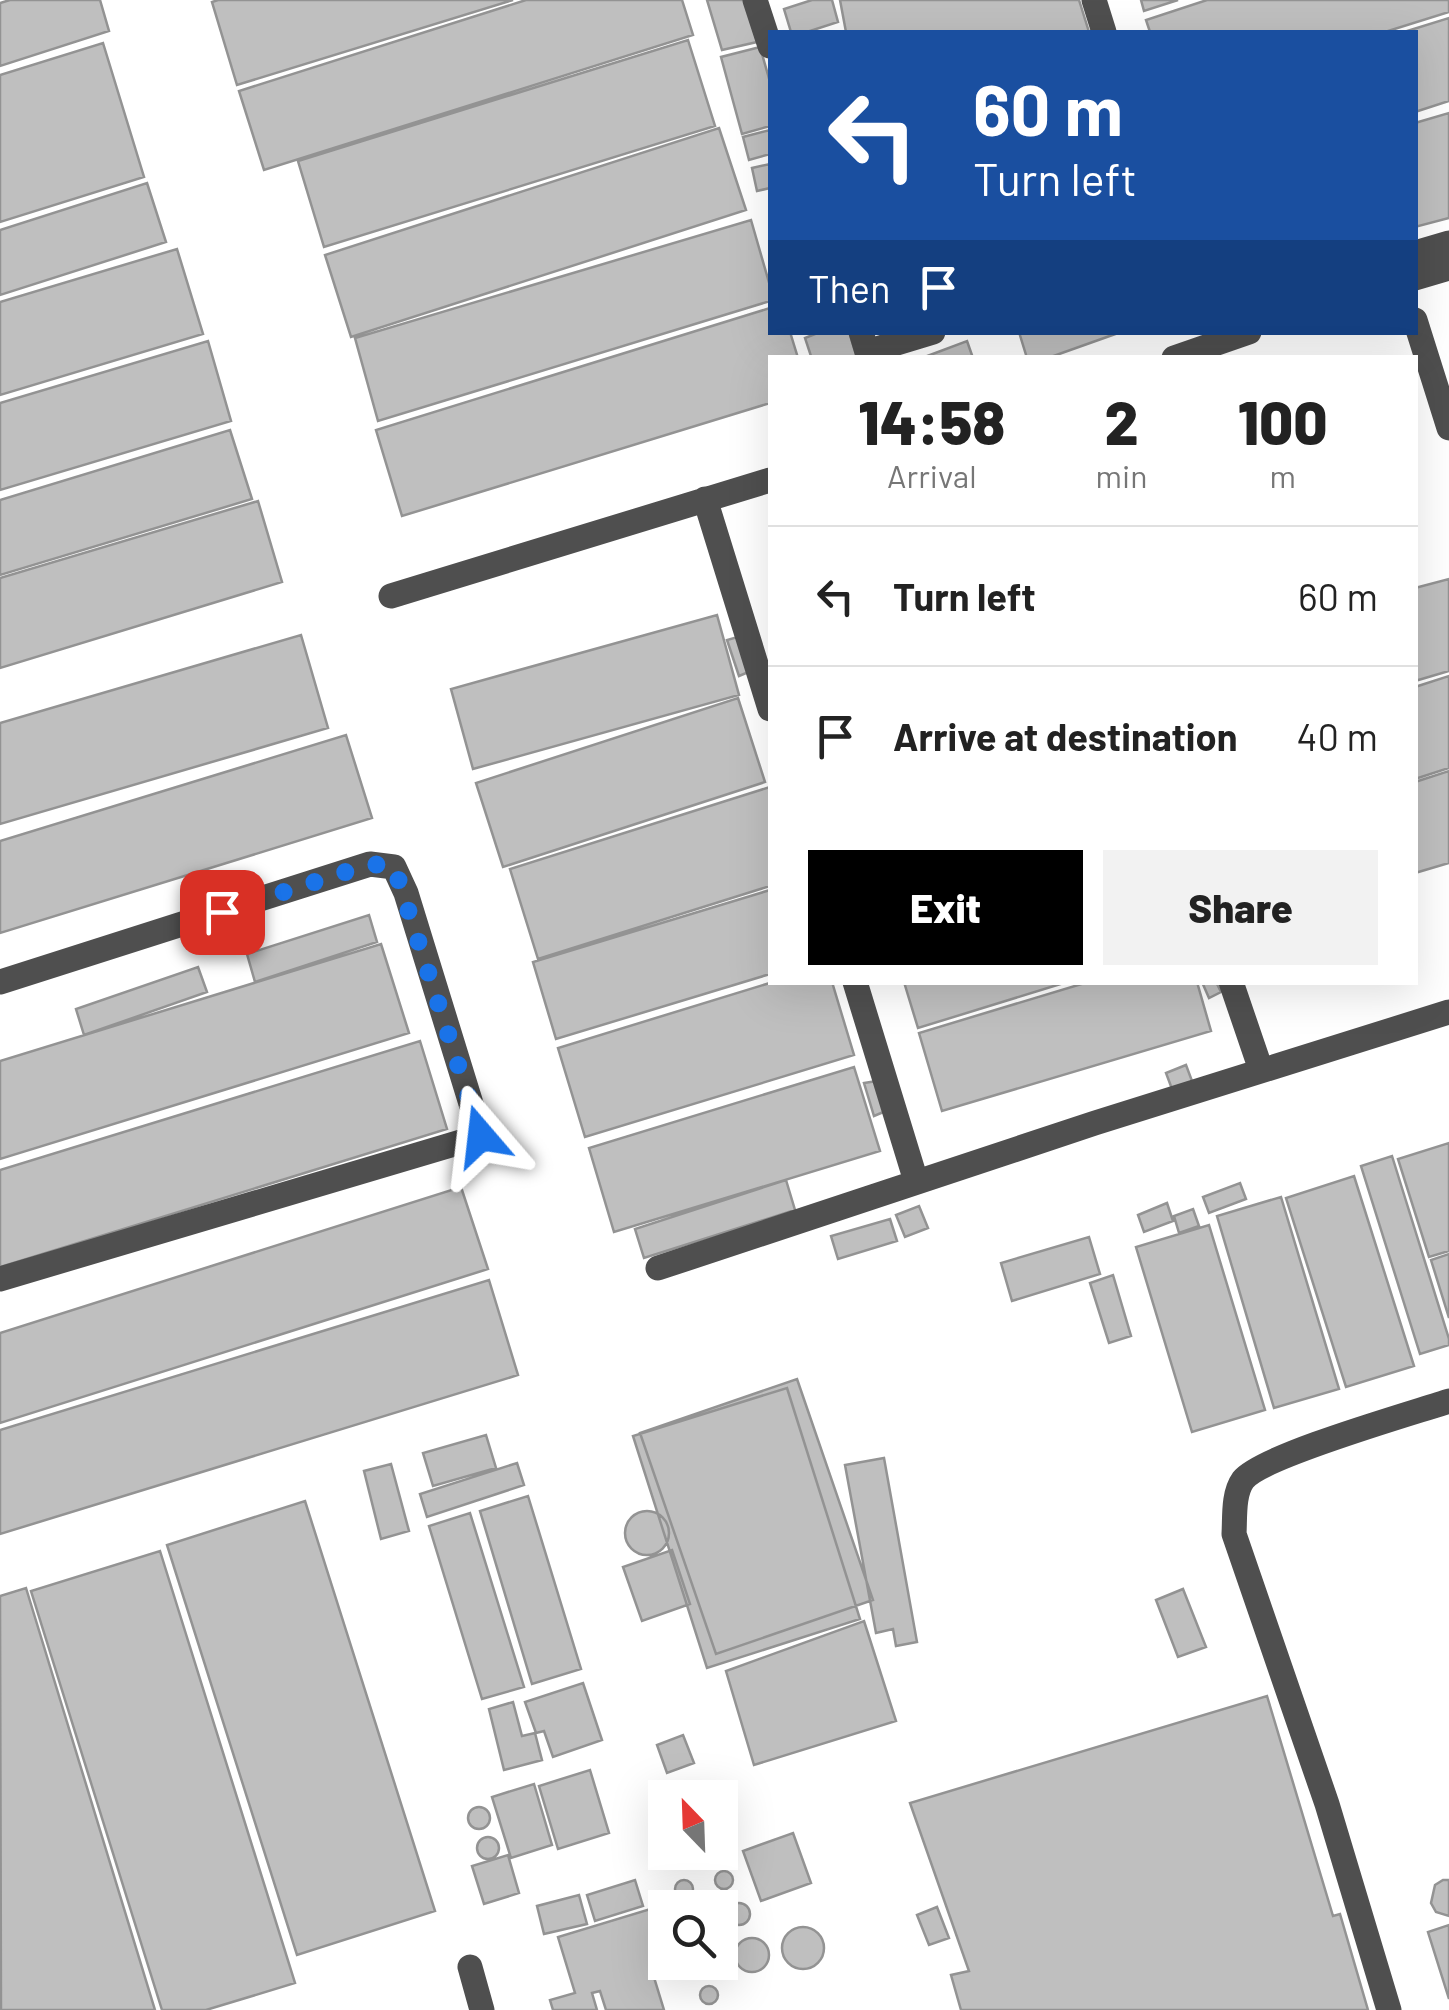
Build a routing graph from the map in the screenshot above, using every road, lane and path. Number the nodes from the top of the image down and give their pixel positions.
1 (755, 0) edge
2 (1094, 0) edge
3 (1103, 30) edge
4 (768, 40) edge
5 (1449, 242) edge
6 (1418, 252) edge
7 (1449, 268) edge
8 (1418, 277) edge
9 (1418, 330) edge
10 (862, 335) edge
11 (922, 335) edge
12 (1240, 335) edge
13 (1183, 355) edge
14 (1449, 428) edge
15 (768, 481) edge
16 (705, 498) junction
17 (391, 596) dead end
18 (768, 703) edge
19 (0, 982) edge
20 (856, 985) edge
21 (1232, 985) edge
22 (1449, 1012) edge
23 (1261, 1070) junction
24 (916, 1181) junction
25 (658, 1268) dead end
26 (0, 1279) edge
27 (1449, 1401) edge
28 (470, 1967) dead end
29 (482, 2010) edge
30 (1389, 2010) edge

1 - 4 lane
2 - 3 lane
5 - 6 lane
7 - 8 lane
9 - 14 lane
10 - 11 lane
12 - 13 lane
15 - 16 lane
16 - 17 lane
16 - 18 lane
19 - 26 lane
20 - 24 lane
21 - 23 lane
22 - 23 lane
23 - 24 lane
24 - 25 lane
27 - 30 lane
28 - 29 lane

